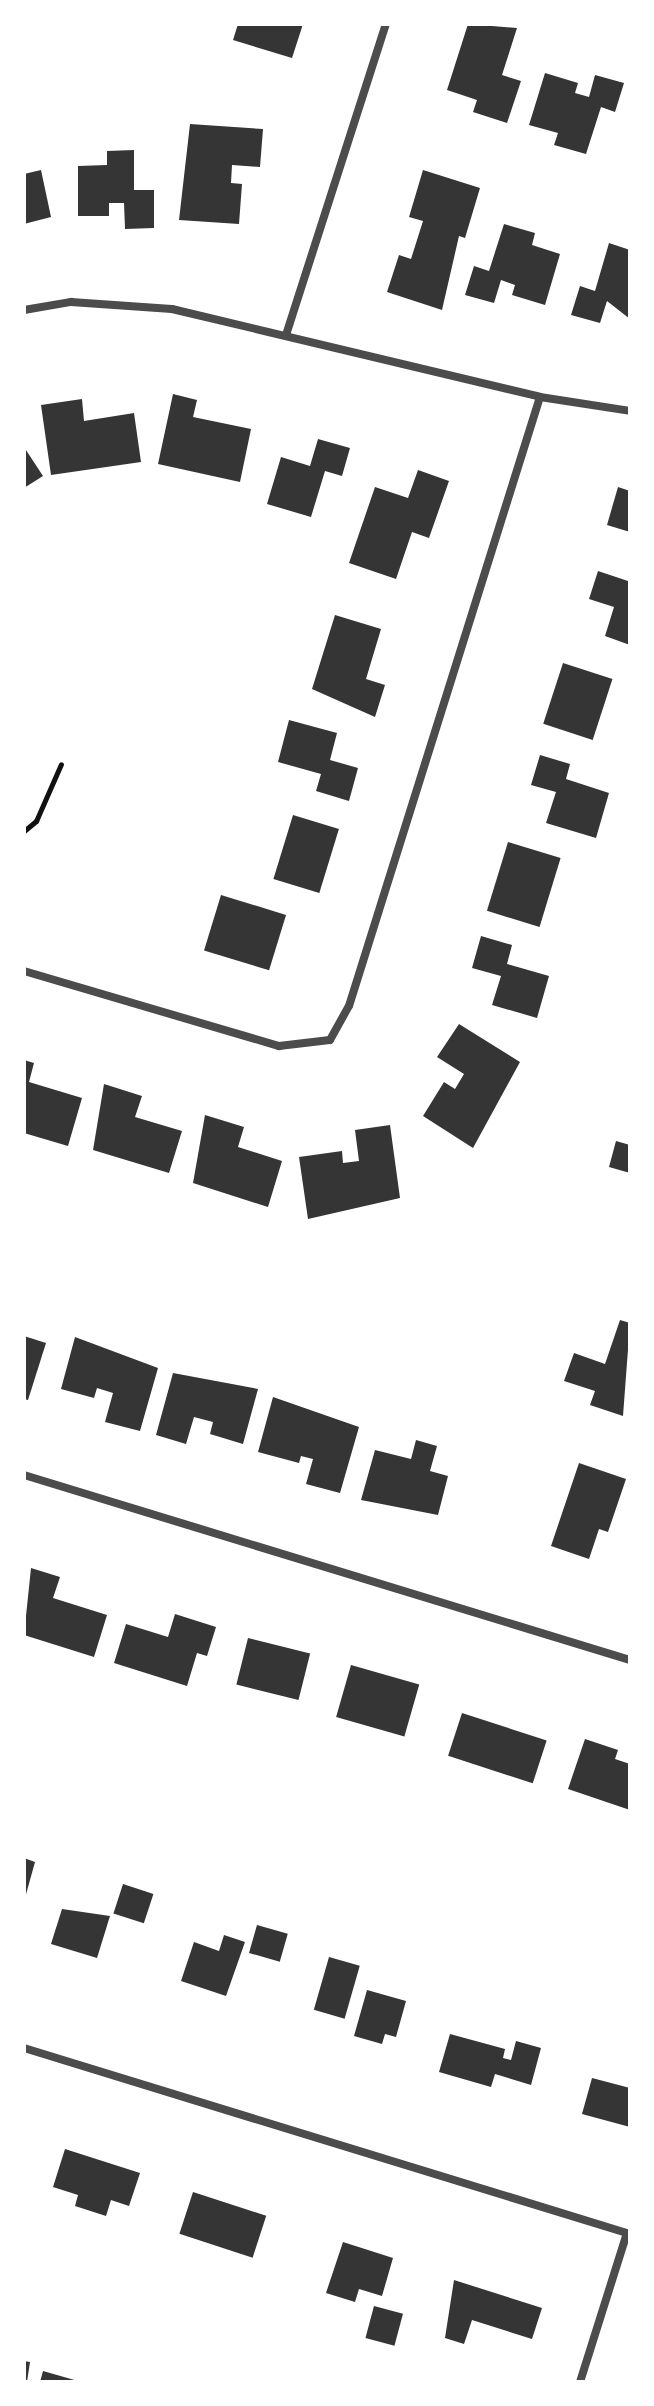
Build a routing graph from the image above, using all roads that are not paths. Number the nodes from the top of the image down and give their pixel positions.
1 (386, 24) edge
2 (24, 310) edge
3 (286, 335) junction
4 (540, 397) junction
5 (630, 411) edge
6 (24, 971) edge
7 (24, 1475) edge
8 (630, 1660) edge
9 (24, 2048) edge
10 (628, 2234) edge
11 (580, 2382) edge

1 - 3 street
2 - 3 street
3 - 4 street
4 - 5 street
4 - 6 street
7 - 8 street
9 - 10 street
10 - 11 street

